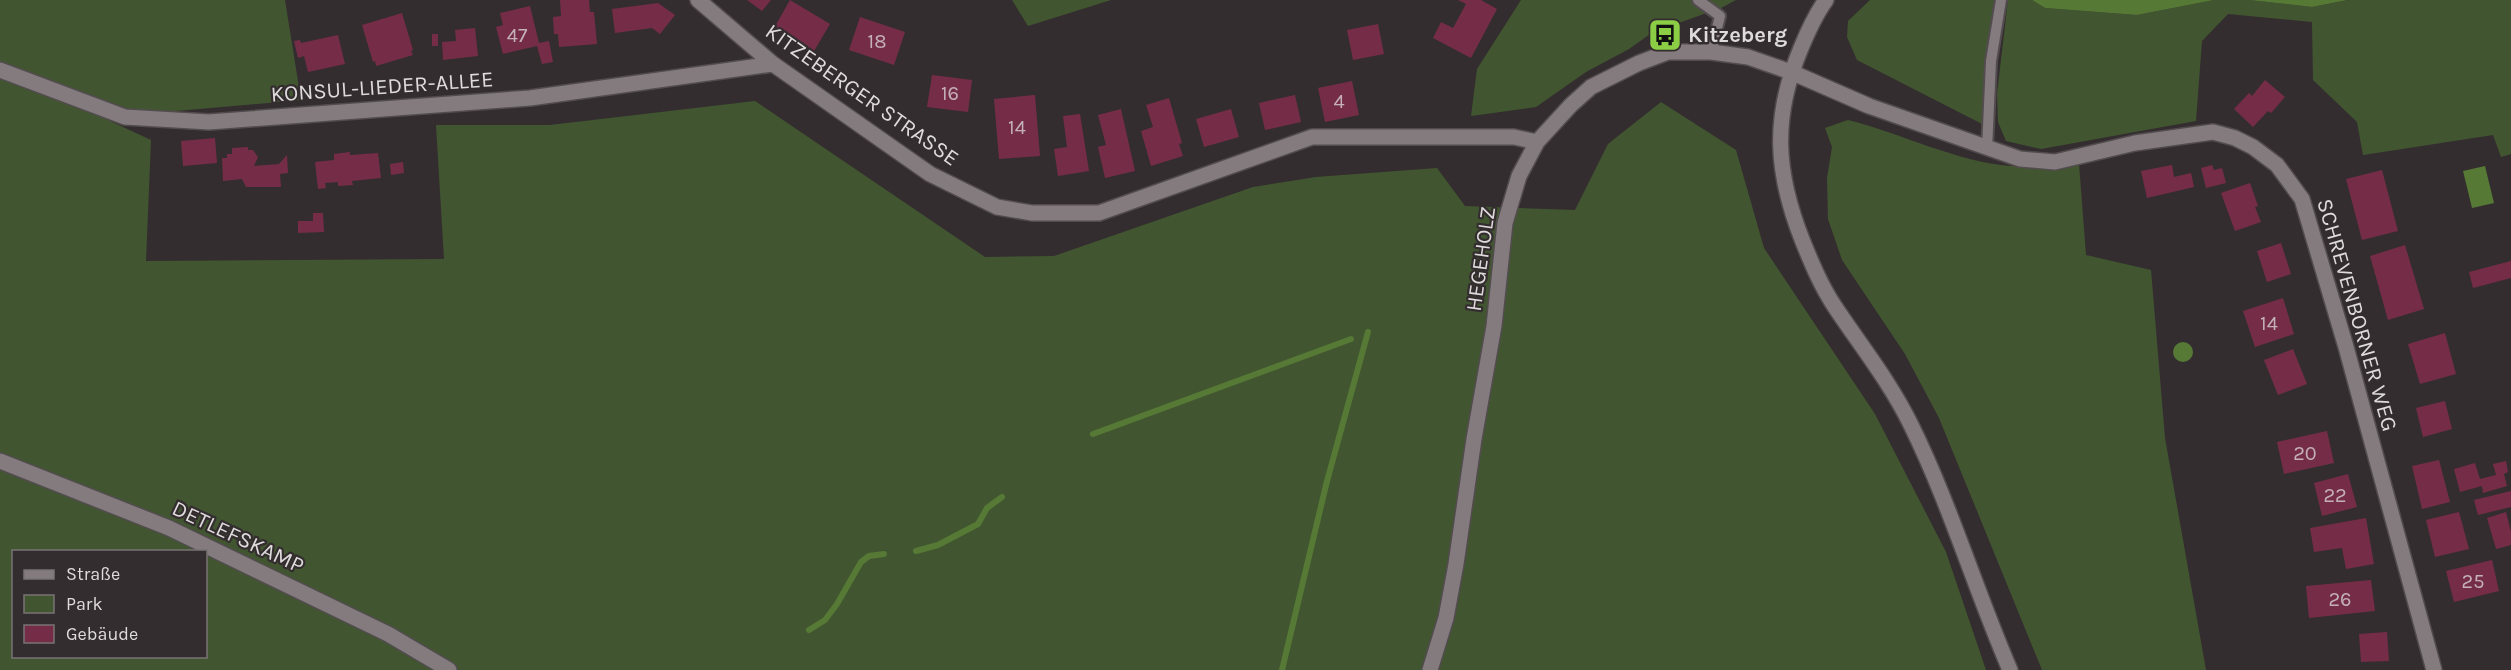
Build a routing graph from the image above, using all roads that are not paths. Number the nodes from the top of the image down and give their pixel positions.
1 (698, 0) edge
2 (1698, 0) edge
3 (1826, 0) edge
4 (2001, 0) edge
5 (1711, 52) junction
6 (773, 64) junction
7 (0, 70) edge
8 (1791, 72) junction
9 (1537, 142) junction
10 (1987, 149) junction
11 (0, 461) edge
12 (449, 670) edge
13 (1430, 670) edge
14 (2010, 670) edge
15 (2434, 670) edge

1 - 6 street, KITZEBERGER STRASSE
2 - 5 lane
3 - 8 street
4 - 10 lane
5 - 8 street, HEGEHOLZ
5 - 9 street, HEGEHOLZ
6 - 7 street, KONSUL-LIEDER-ALLEE
6 - 9 street, KITZEBERGER STRASSE
8 - 10 street, SCHREVENBORNER WEG
8 - 14 street
9 - 13 street, HEGEHOLZ
10 - 15 street, SCHREVENBORNER WEG
11 - 12 street, DETLEFSKAMP

